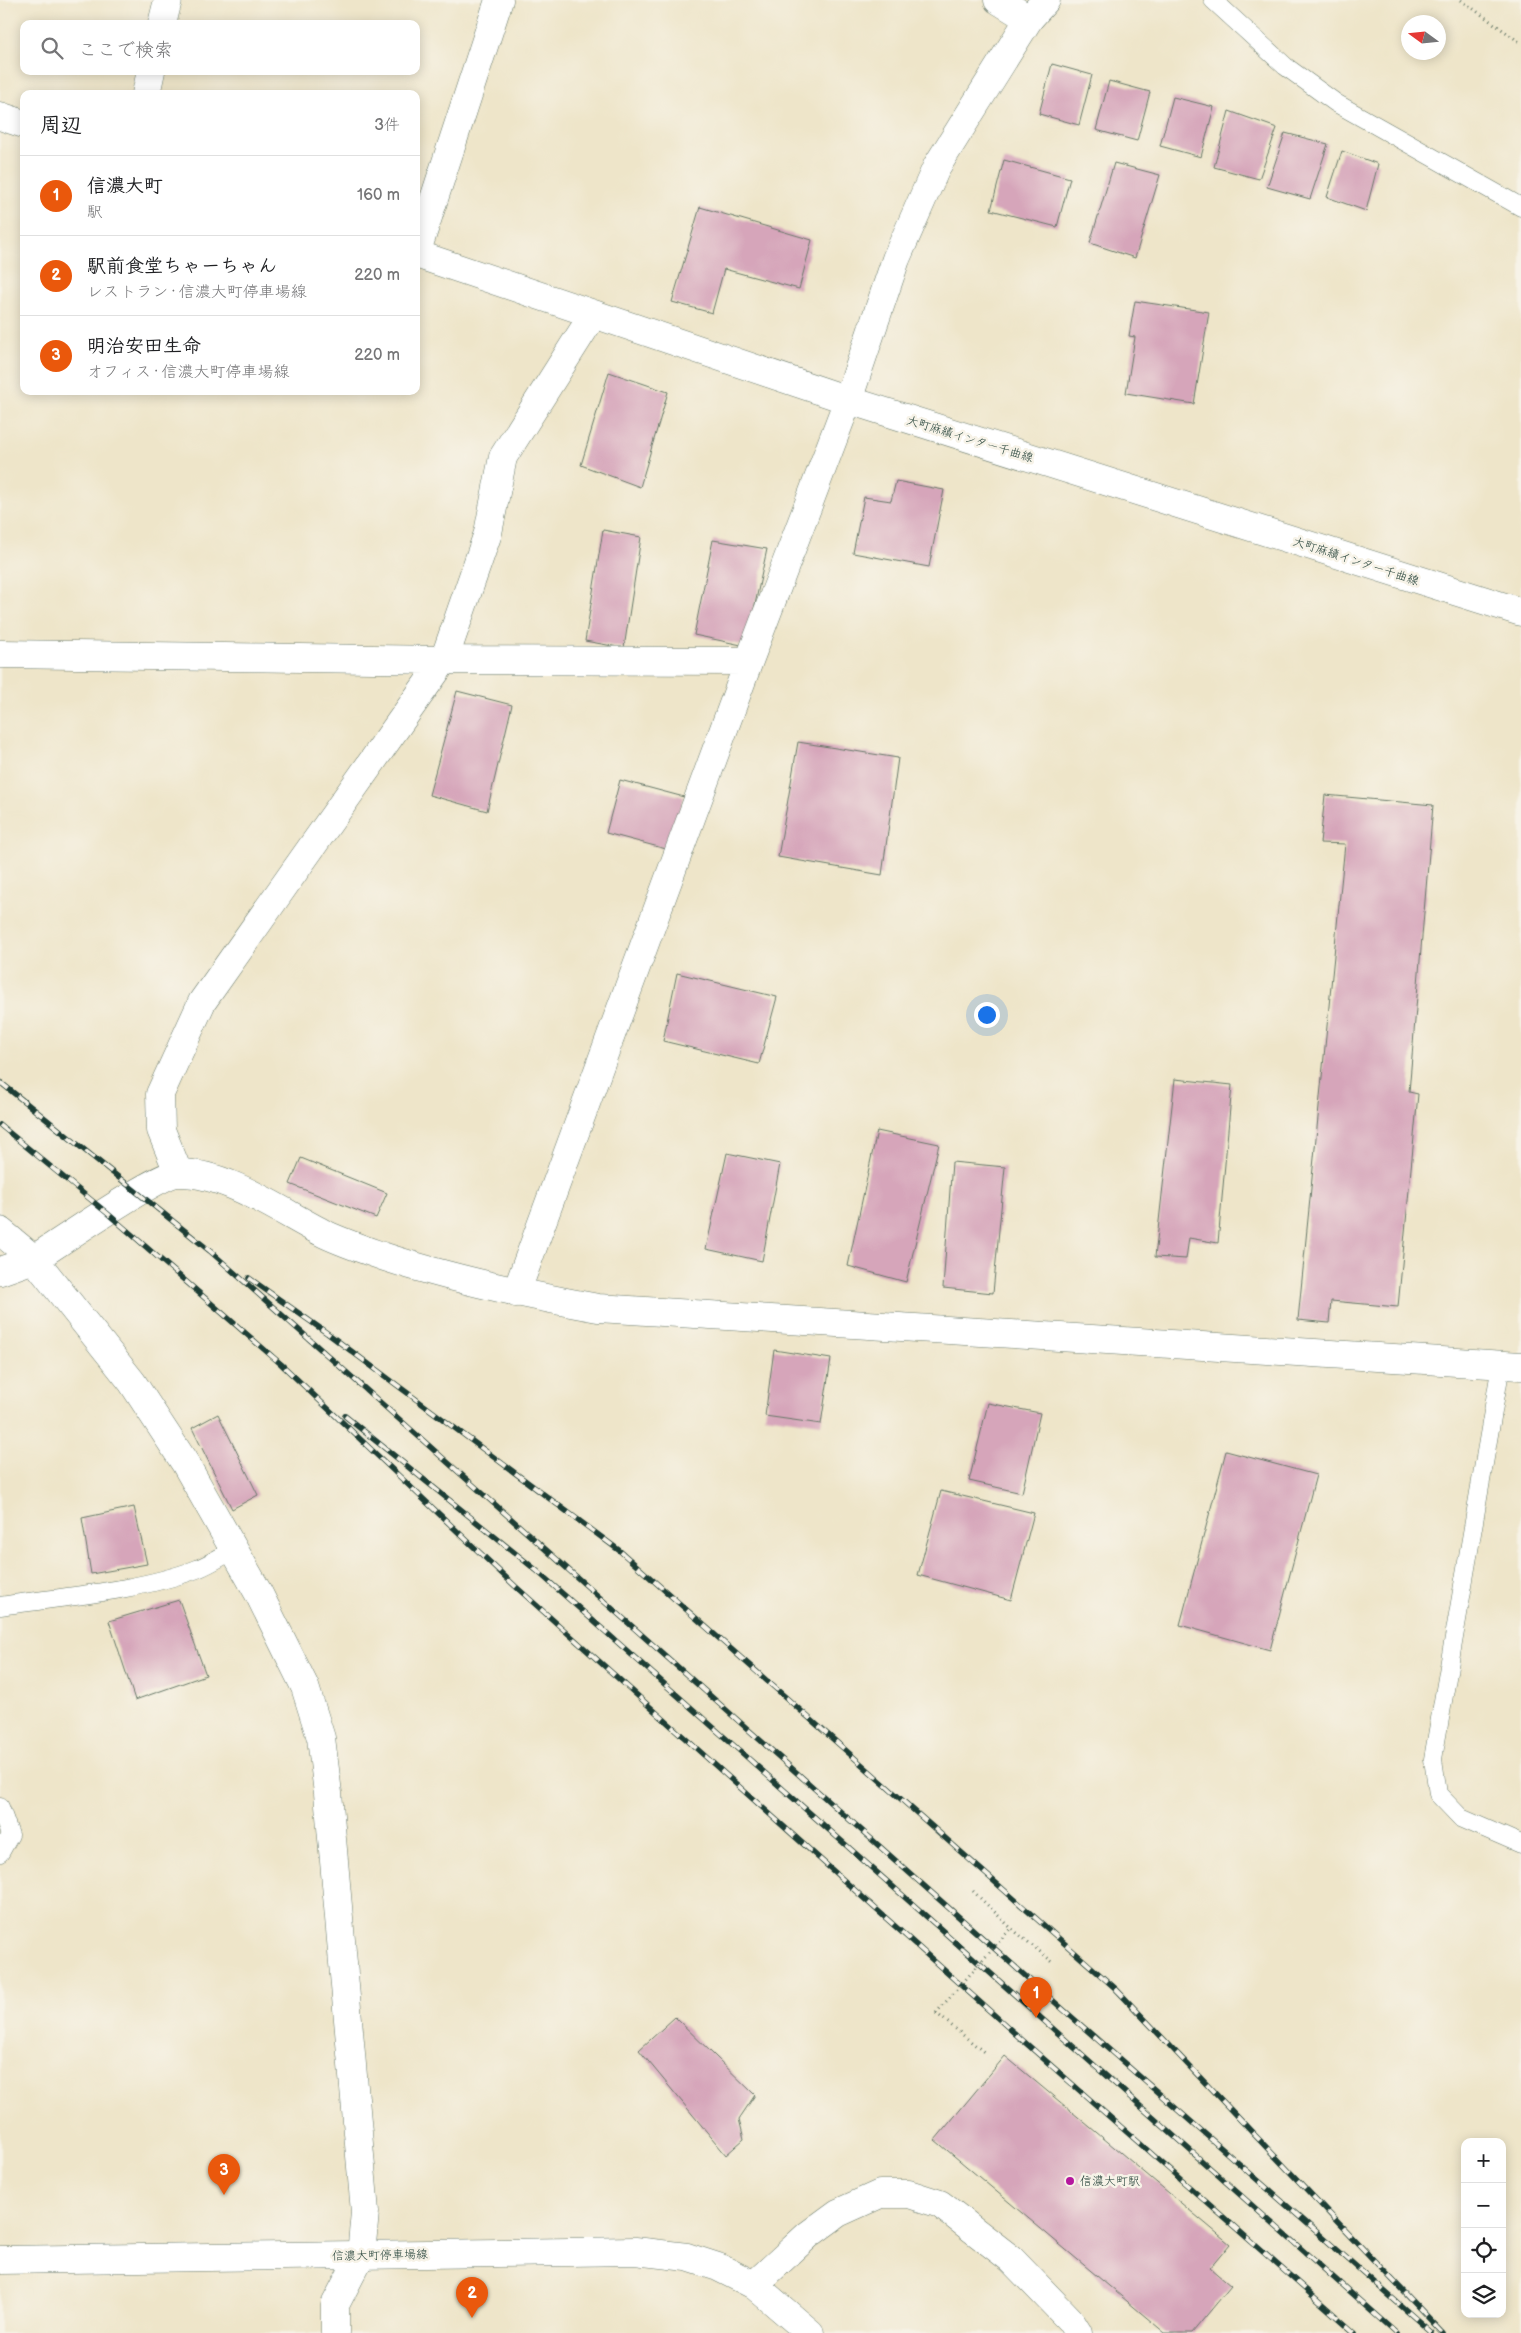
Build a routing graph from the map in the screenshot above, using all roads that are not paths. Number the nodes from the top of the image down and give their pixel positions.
1 (168, 0) edge
2 (499, 0) edge
3 (998, 0) edge
4 (1213, 0) edge
5 (1037, 10) edge
6 (163, 20) edge
7 (150, 75) edge
8 (147, 90) edge
9 (0, 116) edge
10 (20, 123) edge
11 (1521, 207) edge
12 (420, 242) edge
13 (420, 255) edge
14 (593, 314) junction
15 (848, 400) junction
16 (1521, 612) edge
17 (0, 654) edge
18 (444, 660) junction
19 (749, 661) junction
20 (178, 1172) junction
21 (0, 1231) edge
22 (34, 1259) junction
23 (0, 1271) edge
24 (516, 1293) junction
25 (1511, 1365) edge
26 (234, 1549) junction
27 (0, 1606) edge
28 (0, 1807) edge
29 (1521, 1844) edge
30 (0, 1853) edge
31 (361, 2255) junction
32 (0, 2260) edge
33 (754, 2285) junction
34 (335, 2333) edge
35 (810, 2333) edge
36 (1078, 2333) edge

1 - 6 street
2 - 12 street
3 - 5 street
4 - 11 lane
5 - 15 street
7 - 8 street
9 - 10 street
13 - 14 street, 大町麻績インター千曲線
14 - 15 street, 大町麻績インター千曲線
14 - 18 street
15 - 16 street, 大町麻績インター千曲線
15 - 19 street
17 - 18 street
18 - 19 street
18 - 20 street
19 - 24 street
20 - 22 street
20 - 24 street
21 - 22 street
22 - 23 street
22 - 26 street
24 - 25 street
25 - 29 lane
26 - 27 lane
26 - 31 street
28 - 30 lane
31 - 32 street, 信濃大町停車場線
31 - 33 street, 信濃大町停車場線
31 - 34 street
33 - 35 street, 信濃大町停車場線
33 - 36 street

